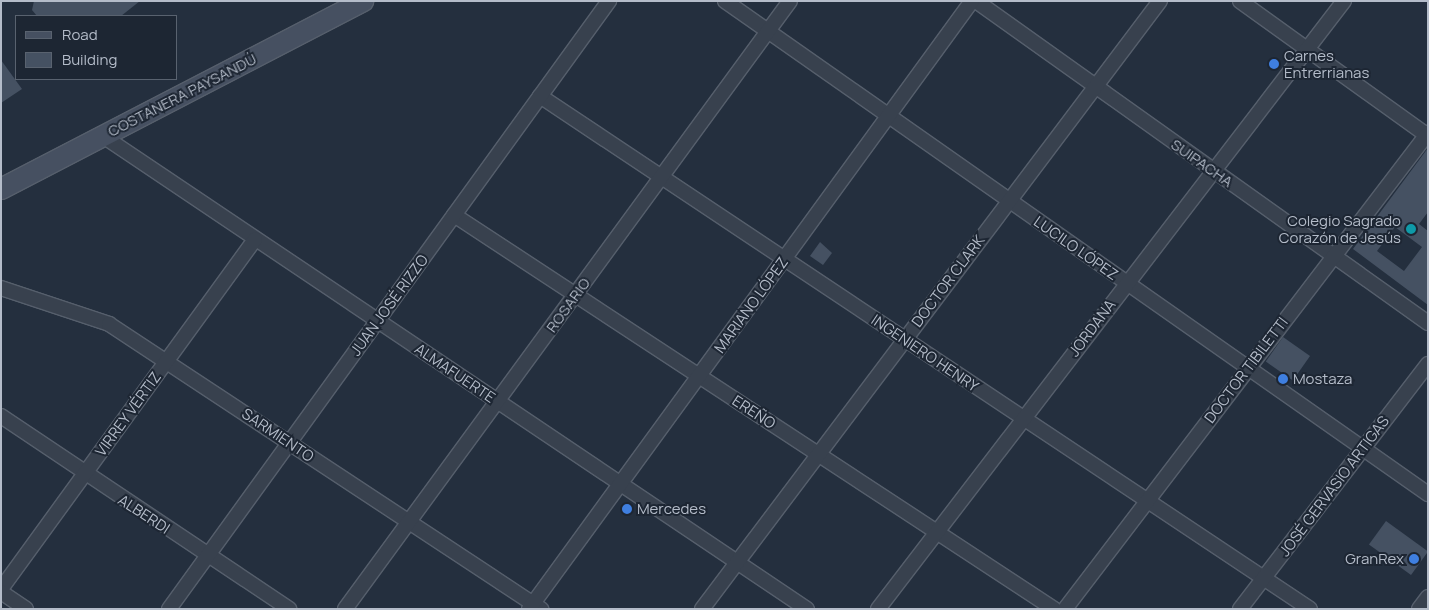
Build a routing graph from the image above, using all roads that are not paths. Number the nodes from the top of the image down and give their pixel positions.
1 (363, 1) edge
2 (609, 1) edge
3 (725, 1) edge
4 (790, 1) edge
5 (972, 1) edge
6 (976, 1) edge
7 (1160, 1) edge
8 (1240, 1) edge
9 (1344, 1) edge
10 (768, 31) junction
11 (1308, 50) junction
12 (1093, 87) junction
13 (540, 96) junction
14 (888, 116) junction
15 (1427, 135) edge
16 (103, 136) junction
17 (1212, 170) junction
18 (661, 177) junction
19 (1, 189) edge
20 (1008, 200) junction
21 (454, 216) junction
22 (255, 239) junction
23 (1333, 255) junction
24 (784, 259) junction
25 (1126, 282) junction
26 (1, 288) edge
27 (575, 295) junction
28 (377, 321) junction
29 (1428, 324) edge
30 (905, 339) junction
31 (167, 360) junction
32 (1428, 364) edge
33 (1248, 368) junction
34 (699, 376) junction
35 (497, 401) junction
36 (1, 416) edge
37 (1024, 418) junction
38 (290, 443) junction
39 (1362, 448) junction
40 (818, 454) junction
41 (84, 474) junction
42 (620, 484) junction
43 (1428, 494) edge
44 (1147, 501) junction
45 (410, 521) junction
46 (937, 532) junction
47 (208, 555) junction
48 (737, 562) junction
49 (1264, 578) junction
50 (1, 591) edge
51 (1428, 597) edge
52 (534, 607) edge
53 (26, 609) edge
54 (169, 609) edge
55 (289, 609) edge
56 (345, 609) edge
57 (702, 609) edge
58 (807, 609) edge
59 (878, 609) edge
60 (1054, 609) edge
61 (1065, 609) edge
62 (1240, 609) edge
63 (1310, 609) edge
64 (1419, 609) edge

1 - 16 main road, COSTANERA PAYSANDÚ
2 - 13 street, JUAN JOSÉ RIZZO
3 - 10 street, LUCILO LÓPEZ
4 - 10 street, ROSARIO
5 - 14 street, MARIANO LÓPEZ
6 - 12 street, SUIPACHA
7 - 12 street, DOCTOR CLARK
8 - 11 street
9 - 11 street, JORDANA
10 - 14 street, LUCILO LÓPEZ
10 - 18 street, ROSARIO
11 - 15 street
11 - 17 street, JORDANA
12 - 17 street, SUIPACHA
12 - 20 street, DOCTOR CLARK
13 - 18 street, INGENIERO HENRY
13 - 21 street, JUAN JOSÉ RIZZO
14 - 20 street, LUCILO LÓPEZ
14 - 24 street, MARIANO LÓPEZ
15 - 23 street, DOCTOR TIBILETTI
16 - 19 main road, COSTANERA PAYSANDÚ
16 - 22 street, ALMAFUERTE
17 - 23 street, SUIPACHA
17 - 25 street, JORDANA
18 - 24 street, INGENIERO HENRY
18 - 27 street, ROSARIO
20 - 25 street, LUCILO LÓPEZ
20 - 30 street, DOCTOR CLARK
21 - 27 street, EREÑO
21 - 28 street, JUAN JOSÉ RIZZO
22 - 28 street, ALMAFUERTE
22 - 31 street, VIRREY VÉRTIZ
23 - 29 street, SUIPACHA
23 - 33 street, DOCTOR TIBILETTI
24 - 30 street, INGENIERO HENRY
24 - 34 street, MARIANO LÓPEZ
25 - 33 street, LUCILO LÓPEZ
25 - 37 street, JORDANA
26 - 31 street, SARMIENTO
27 - 34 street, EREÑO
27 - 35 street, ROSARIO
28 - 35 street, ALMAFUERTE
28 - 38 street, JUAN JOSÉ RIZZO
30 - 37 street, INGENIERO HENRY
30 - 40 street, DOCTOR CLARK
31 - 38 street, SARMIENTO
31 - 41 street, VIRREY VÉRTIZ
32 - 39 street, JOSÉ GERVASIO ARTIGAS
33 - 39 street, LUCILO LÓPEZ
33 - 44 street, DOCTOR TIBILETTI
34 - 40 street, EREÑO
34 - 42 street, MARIANO LÓPEZ
35 - 42 street, ALMAFUERTE
35 - 45 street, ROSARIO
36 - 41 street, ALBERDI
37 - 44 street, INGENIERO HENRY
37 - 46 street, JORDANA
38 - 45 street, SARMIENTO
38 - 47 street, JUAN JOSÉ RIZZO
39 - 43 street, LUCILO LÓPEZ
39 - 49 street, JOSÉ GERVASIO ARTIGAS
40 - 46 street, EREÑO
40 - 48 street, DOCTOR CLARK
41 - 47 street, ALBERDI
41 - 50 street, VIRREY VÉRTIZ
42 - 48 street, ALMAFUERTE
42 - 52 street, MARIANO LÓPEZ
44 - 49 street, INGENIERO HENRY
44 - 61 street, DOCTOR TIBILETTI
45 - 52 street, SARMIENTO
45 - 56 street, ROSARIO
46 - 59 street, JORDANA
46 - 60 street, EREÑO
47 - 54 street, JUAN JOSÉ RIZZO
47 - 55 street, ALBERDI
48 - 57 street, DOCTOR CLARK
48 - 58 street, ALMAFUERTE
49 - 62 street, JOSÉ GERVASIO ARTIGAS
49 - 63 street, INGENIERO HENRY
50 - 53 street
51 - 64 street

